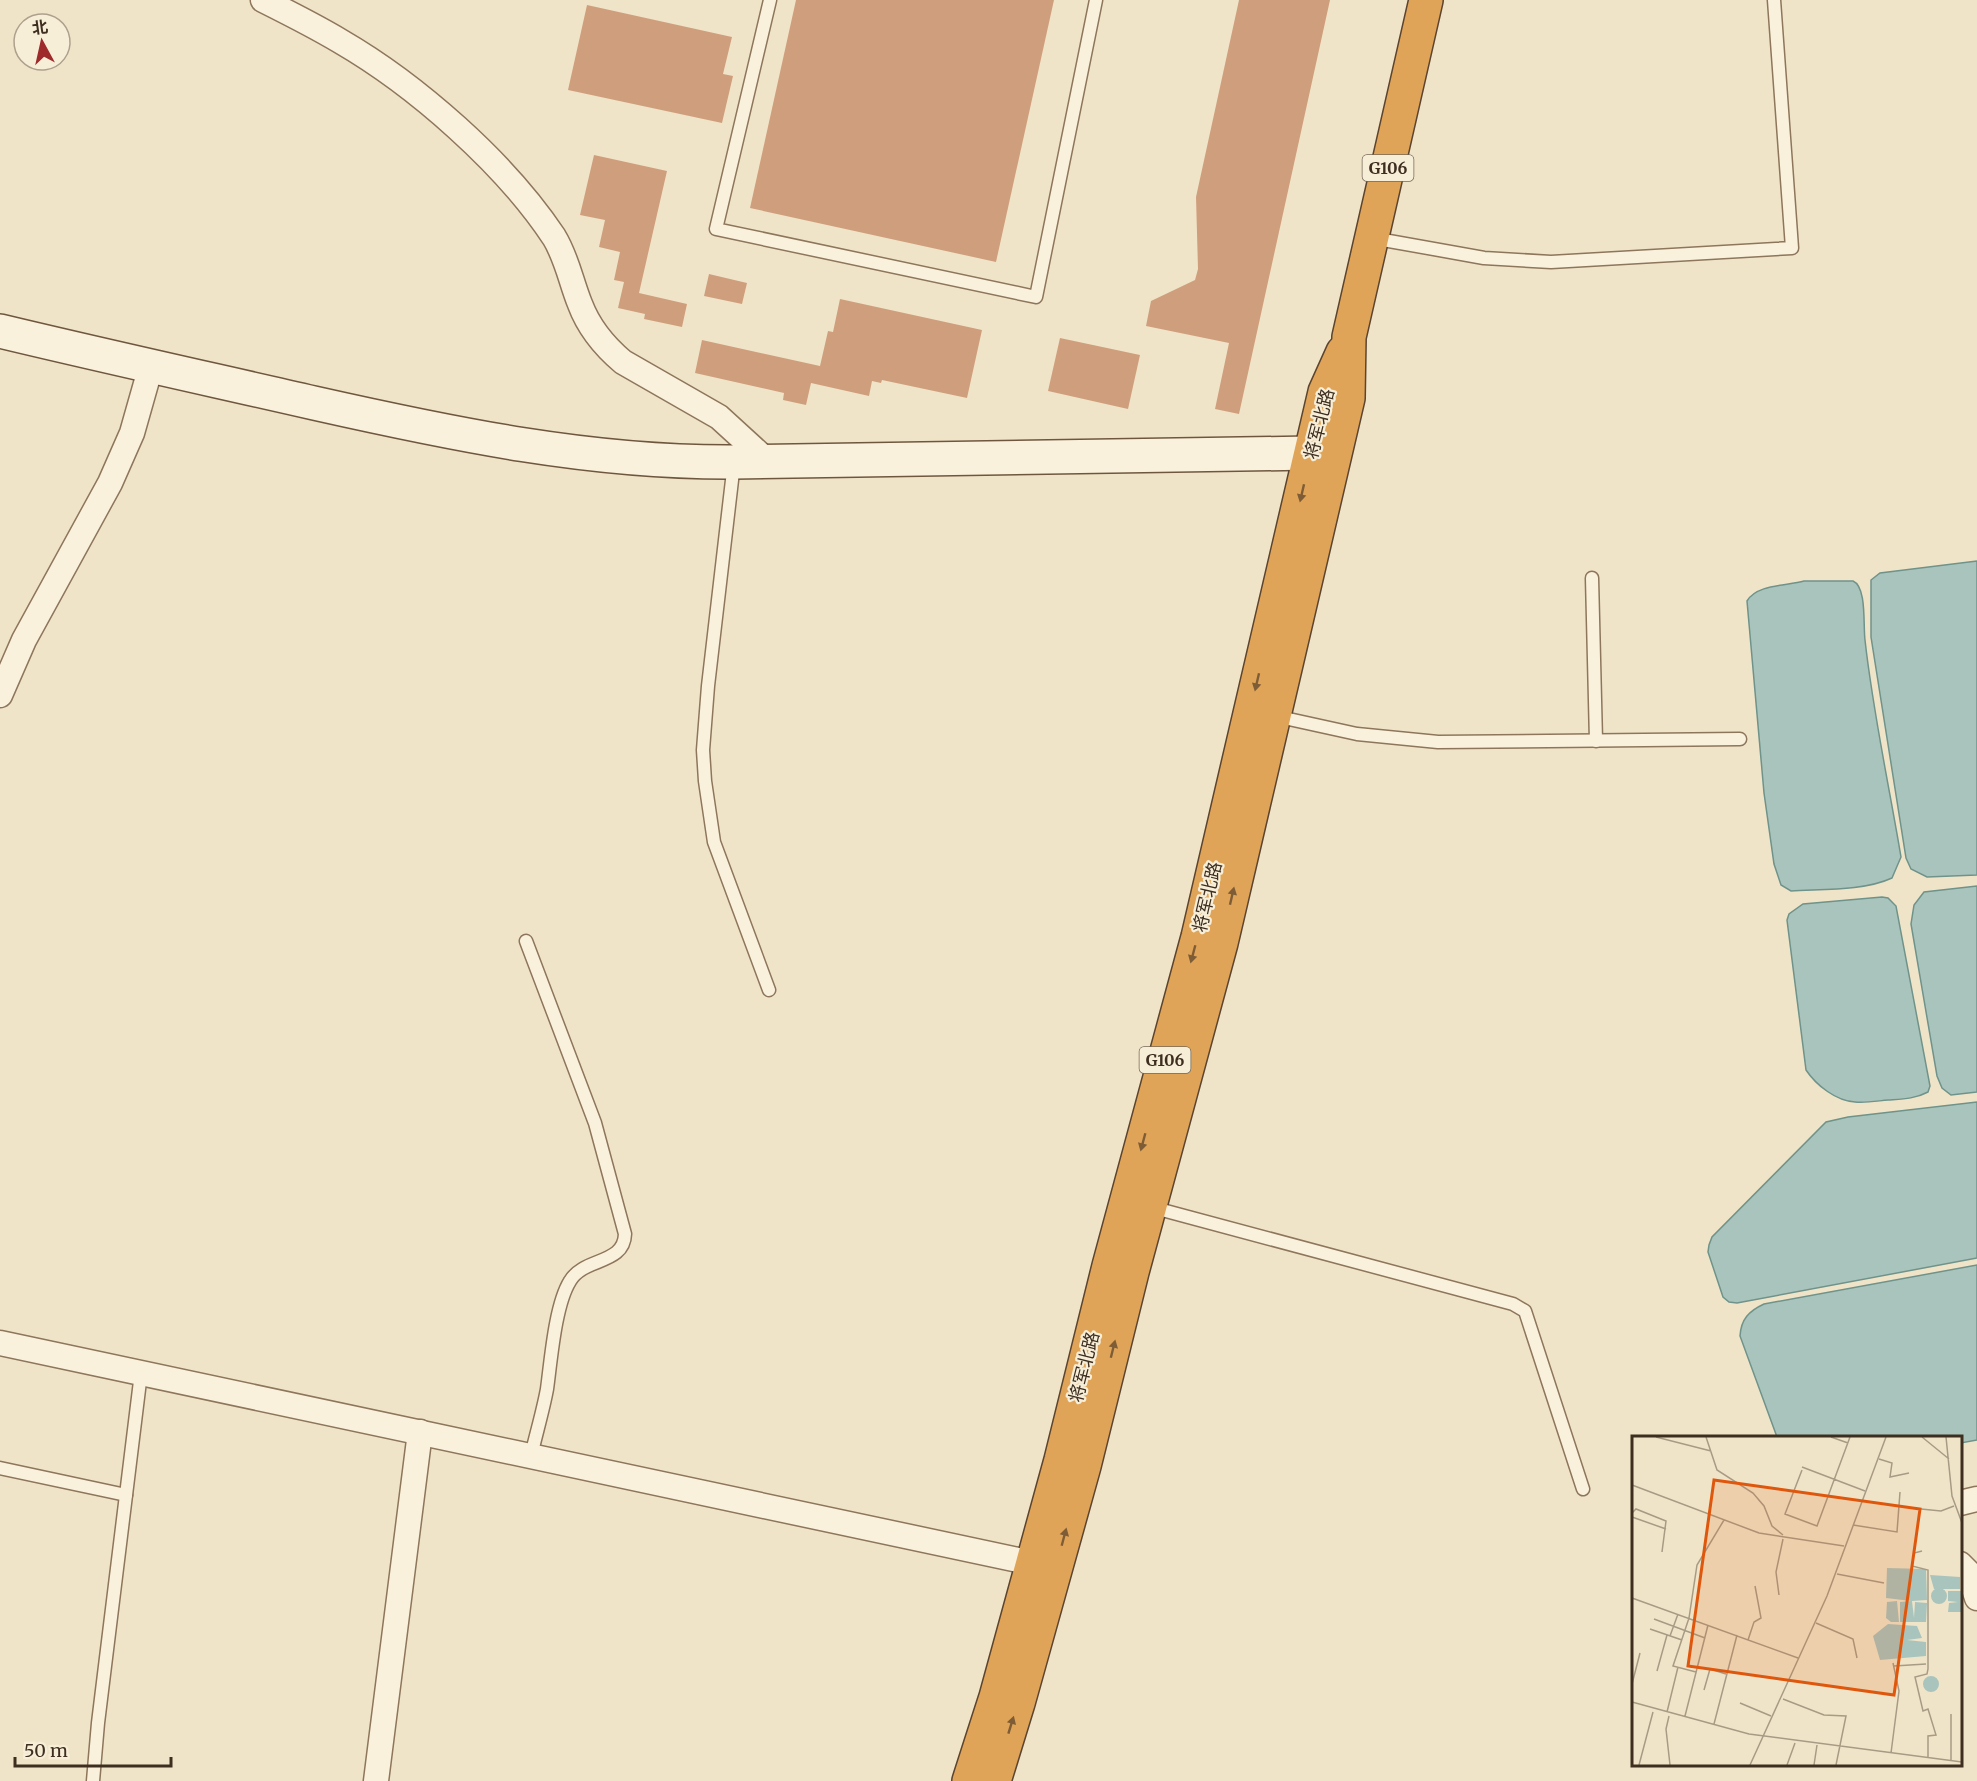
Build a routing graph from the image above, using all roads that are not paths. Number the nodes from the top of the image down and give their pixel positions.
1 (263, 0) edge
2 (770, 0) edge
3 (1096, 0) edge
4 (1426, 0) edge
5 (1774, 0) edge
6 (1372, 238) junction
7 (0, 332) edge
8 (1350, 337) junction
9 (151, 366) junction
10 (1311, 453) junction
11 (766, 460) junction
12 (734, 462) junction
13 (1592, 578) dead end
14 (0, 695) edge
15 (1274, 716) junction
16 (1740, 739) dead end
17 (1596, 741) junction
18 (526, 941) dead end
19 (769, 990) dead end
20 (1150, 1206) junction
21 (0, 1343) edge
22 (141, 1373) junction
23 (420, 1432) junction
24 (531, 1456) junction
25 (0, 1468) edge
26 (1583, 1489) dead end
27 (126, 1495) junction
28 (1977, 1499) edge
29 (1962, 1503) edge
30 (1032, 1563) junction
31 (1962, 1566) edge
32 (1977, 1598) edge
33 (93, 1781) edge
34 (376, 1781) edge
35 (969, 1781) edge
36 (994, 1781) edge

1 - 11 street
2 - 3 lane
4 - 6 highway, G106
5 - 6 lane
6 - 8 highway, G106
7 - 9 main road
8 - 10 highway, 将军北路 / G106
8 - 15 highway, 将军北路 / G106
9 - 12 main road
9 - 14 street
10 - 11 main road
10 -> 30 highway, 将军北路 / G106
11 - 12 main road
12 - 19 lane
13 - 17 lane
15 - 17 lane
20 -> 15 highway, 将军北路 / G106
16 - 17 lane
18 - 24 lane
20 - 26 lane
36 -> 20 highway, 将军北路 / G106
21 - 22 street
22 - 23 street
22 - 27 lane
23 - 24 street
23 - 34 street
24 - 30 street
25 - 27 lane
27 - 33 lane
28 - 29 street
30 - 35 highway, 将军北路 / G106
31 - 32 street

